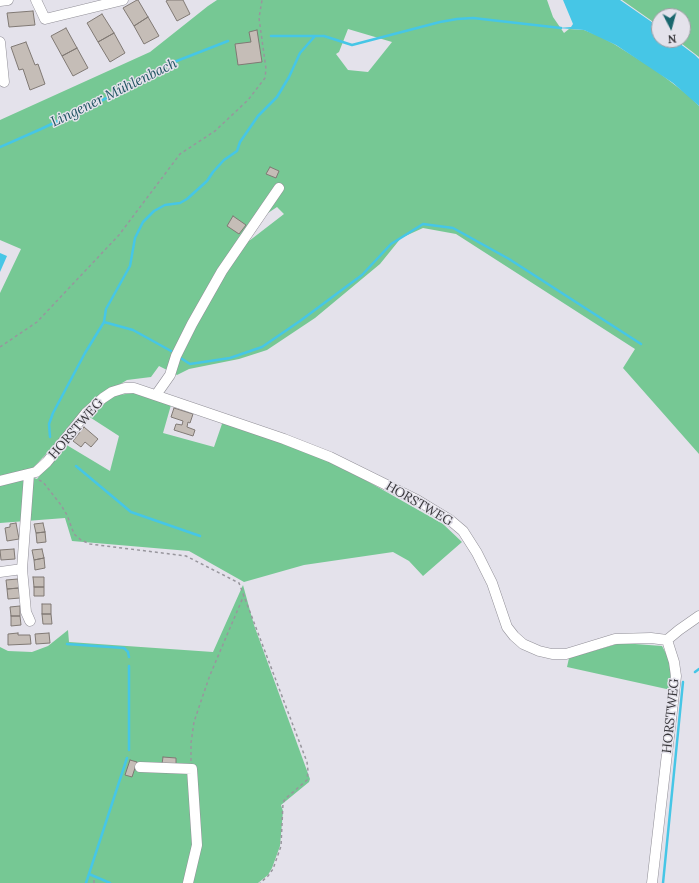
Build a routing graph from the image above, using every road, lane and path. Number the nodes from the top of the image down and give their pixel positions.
1 (8, 0) edge
2 (36, 0) edge
3 (123, 0) edge
4 (262, 0) edge
5 (0, 1) edge
6 (0, 42) edge
7 (4, 82) dead end
8 (279, 188) dead end
9 (0, 347) edge
10 (156, 395) junction
11 (29, 474) junction
12 (0, 481) edge
13 (22, 569) junction
14 (0, 572) edge
15 (244, 595) junction
16 (699, 616) edge
17 (30, 621) dead end
18 (667, 640) junction
19 (140, 767) dead end
20 (192, 769) junction
21 (94, 879) dead end
22 (94, 883) edge
23 (188, 883) edge
24 (260, 883) edge
25 (652, 883) edge

1 - 5 street
2 - 3 street
4 - 9 path
6 - 7 street
8 - 10 street
10 - 11 street, HORSTWEG
10 - 18 street, HORSTWEG
11 - 12 street, HORSTWEG
11 - 13 street
11 - 15 path
13 - 14 street
13 - 17 street
15 - 20 path
15 - 24 path
16 - 18 street
18 - 25 street, HORSTWEG
19 - 20 street
20 - 23 street
21 - 22 path

